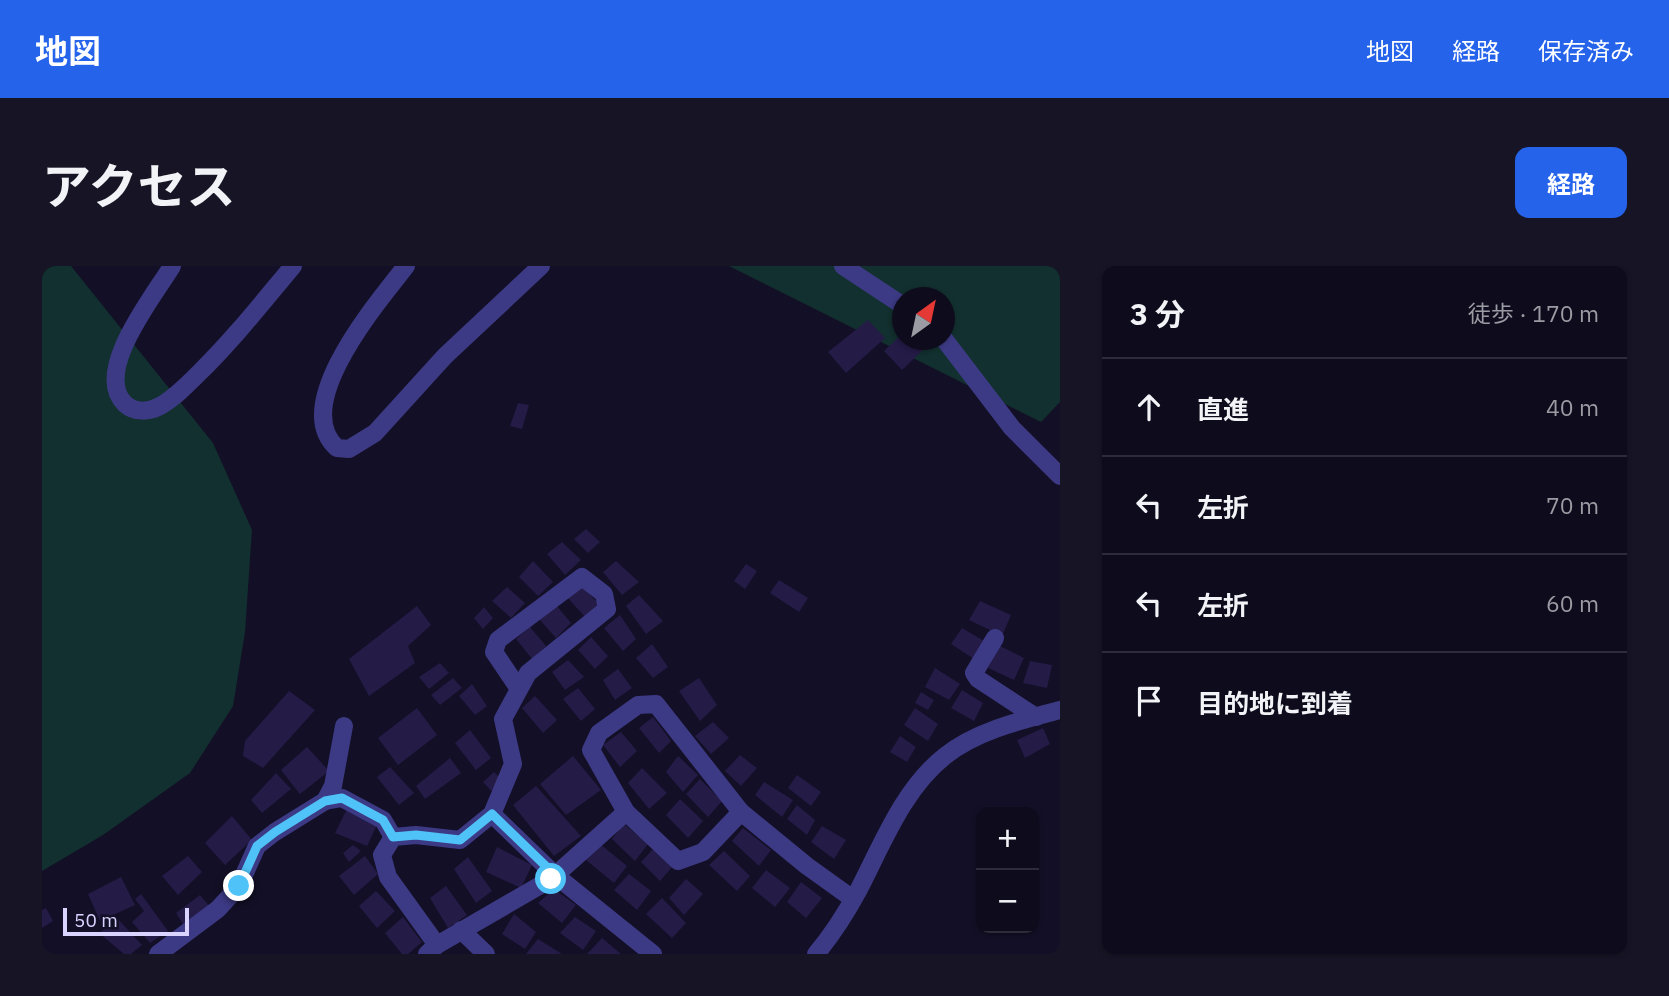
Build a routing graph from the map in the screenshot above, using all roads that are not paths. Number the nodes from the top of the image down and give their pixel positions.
1 (172, 266) edge
2 (293, 266) edge
3 (406, 266) edge
4 (541, 266) edge
5 (843, 266) edge
6 (892, 298) edge
7 (952, 350) edge
8 (1060, 476) edge
9 (995, 638) dead end
10 (519, 689) junction
11 (1060, 710) edge
12 (1036, 717) junction
13 (344, 726) dead end
14 (325, 801) junction
15 (626, 812) junction
16 (741, 812) junction
17 (492, 814) junction
18 (393, 837) junction
19 (555, 875) junction
20 (853, 899) junction
21 (461, 930) junction
22 (432, 949) edge
23 (158, 954) edge
24 (486, 954) edge
25 (653, 954) edge
26 (816, 954) edge

1 - 2 street
3 - 4 street
5 - 6 street
7 - 8 street
9 - 12 street
10 - 10 street
10 - 17 street
11 - 12 street
12 - 20 street
13 - 14 street
14 - 18 street
14 - 23 street
15 - 16 street
15 - 16 street
15 - 19 street
16 - 20 street
17 - 18 street
17 - 19 street
18 - 22 street
19 - 21 street
19 - 25 street
20 - 26 street
21 - 22 street
21 - 24 street

